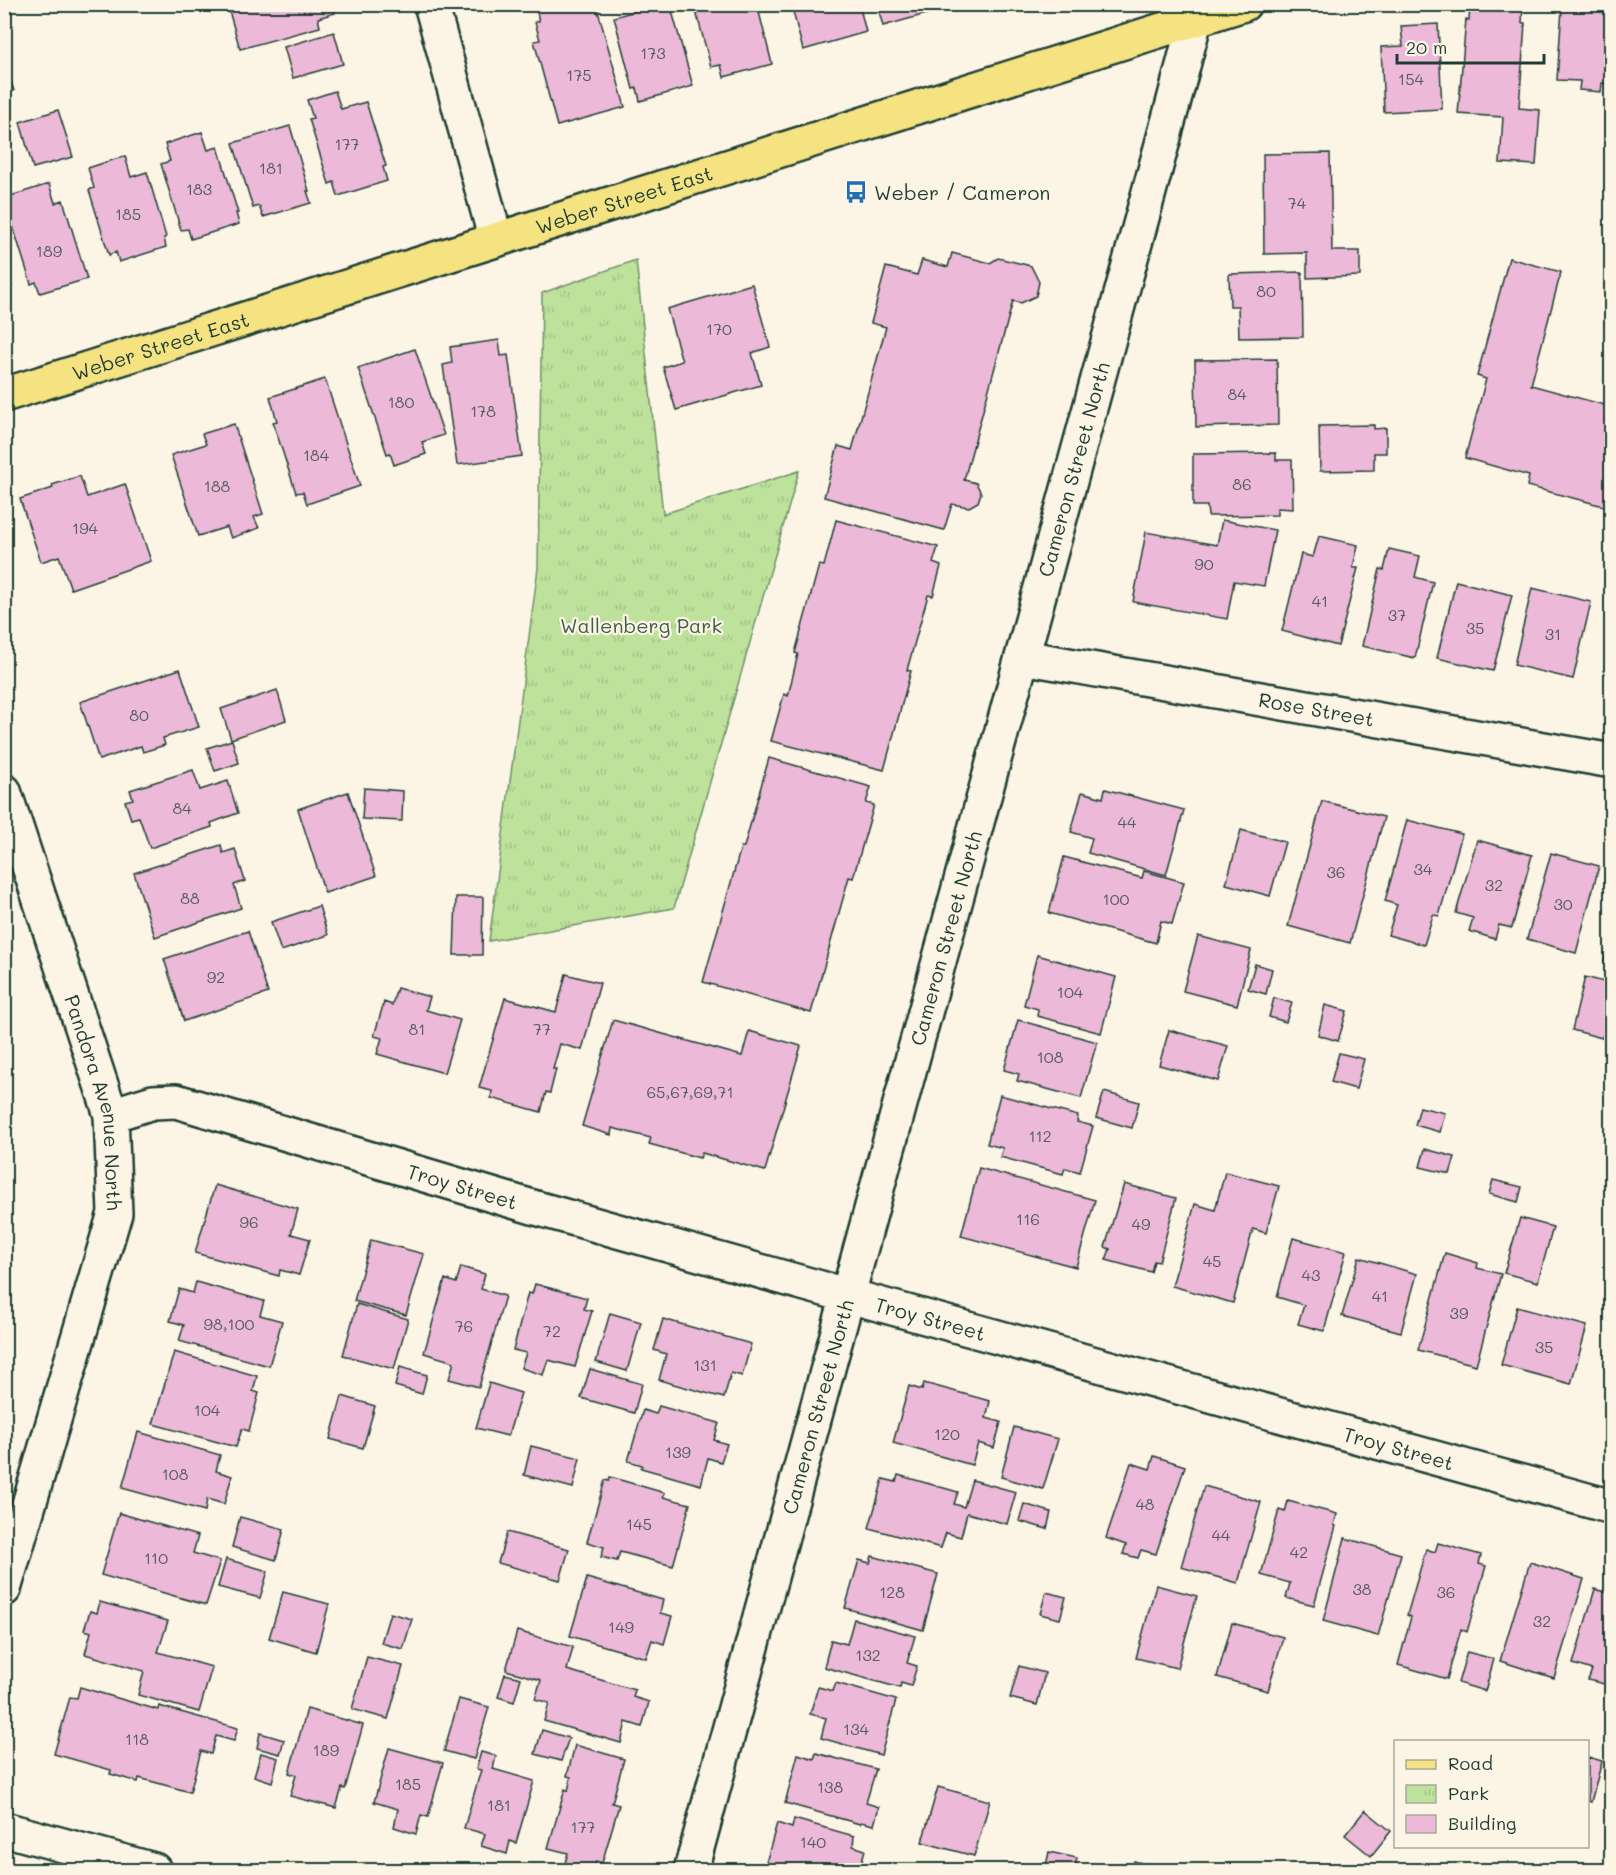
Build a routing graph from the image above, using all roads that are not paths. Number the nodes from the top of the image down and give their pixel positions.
1 (430, 4) edge
2 (1244, 4) edge
3 (1193, 12) edge
4 (496, 240) junction
5 (4, 395) edge
6 (1023, 657) junction
7 (1611, 761) edge
8 (4, 790) edge
9 (111, 1115) junction
10 (849, 1296) junction
11 (1611, 1507) edge
12 (4, 1589) edge
13 (4, 1829) edge
14 (154, 1870) edge
15 (691, 1870) edge

1 - 4 street
2 - 3 main road, Weber Street East
3 - 4 main road, Weber Street East
3 - 6 street, Cameron Street North
4 - 5 main road, Weber Street East
6 - 7 street, Rose Street
6 - 10 street, Cameron Street North
8 - 9 street, Pandora Avenue North
9 - 10 street, Troy Street
9 - 12 street, Pandora Avenue North
10 - 11 street, Troy Street
10 - 15 street, Cameron Street North
13 - 14 street

